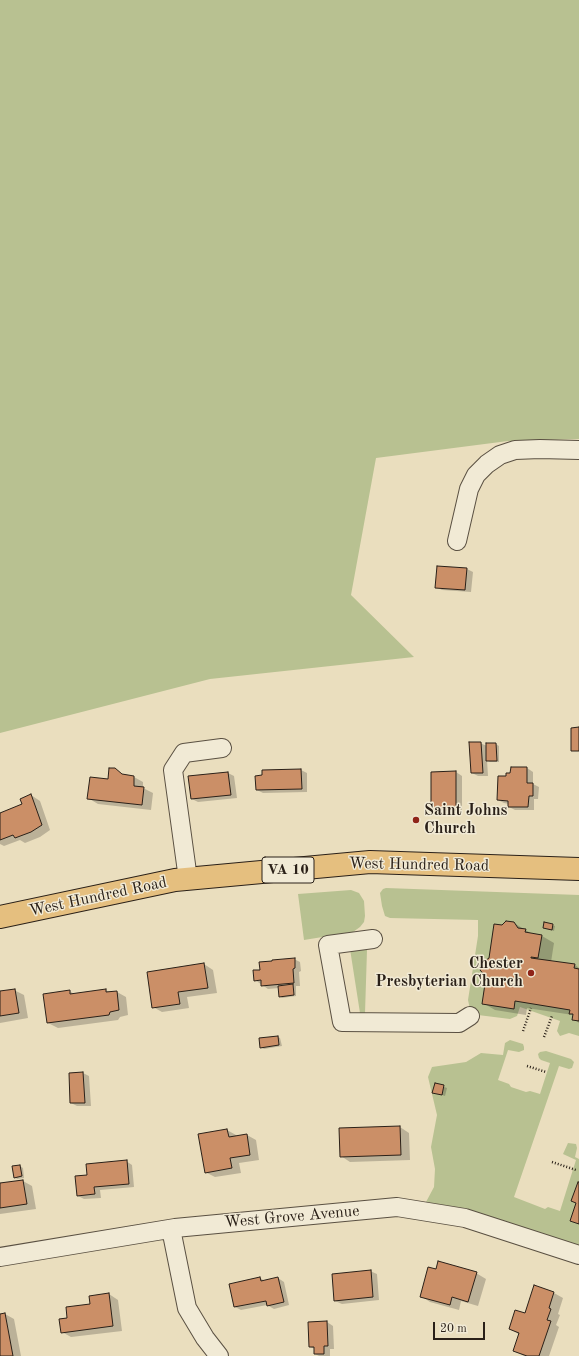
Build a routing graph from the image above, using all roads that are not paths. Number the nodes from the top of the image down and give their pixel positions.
1 (579, 450) edge
2 (457, 541) dead end
3 (222, 748) dead end
4 (579, 869) edge
5 (188, 879) junction
6 (0, 917) edge
7 (373, 939) dead end
8 (470, 1016) dead end
9 (172, 1229) junction
10 (579, 1255) edge
11 (0, 1257) edge
12 (219, 1356) edge

1 - 2 street
3 - 5 street
4 - 5 main road, West Hundred Road / VA 10
5 - 6 main road, West Hundred Road / VA 10
7 - 8 street
9 - 10 street, West Grove Avenue
9 - 11 street, West Grove Avenue
9 - 12 street

